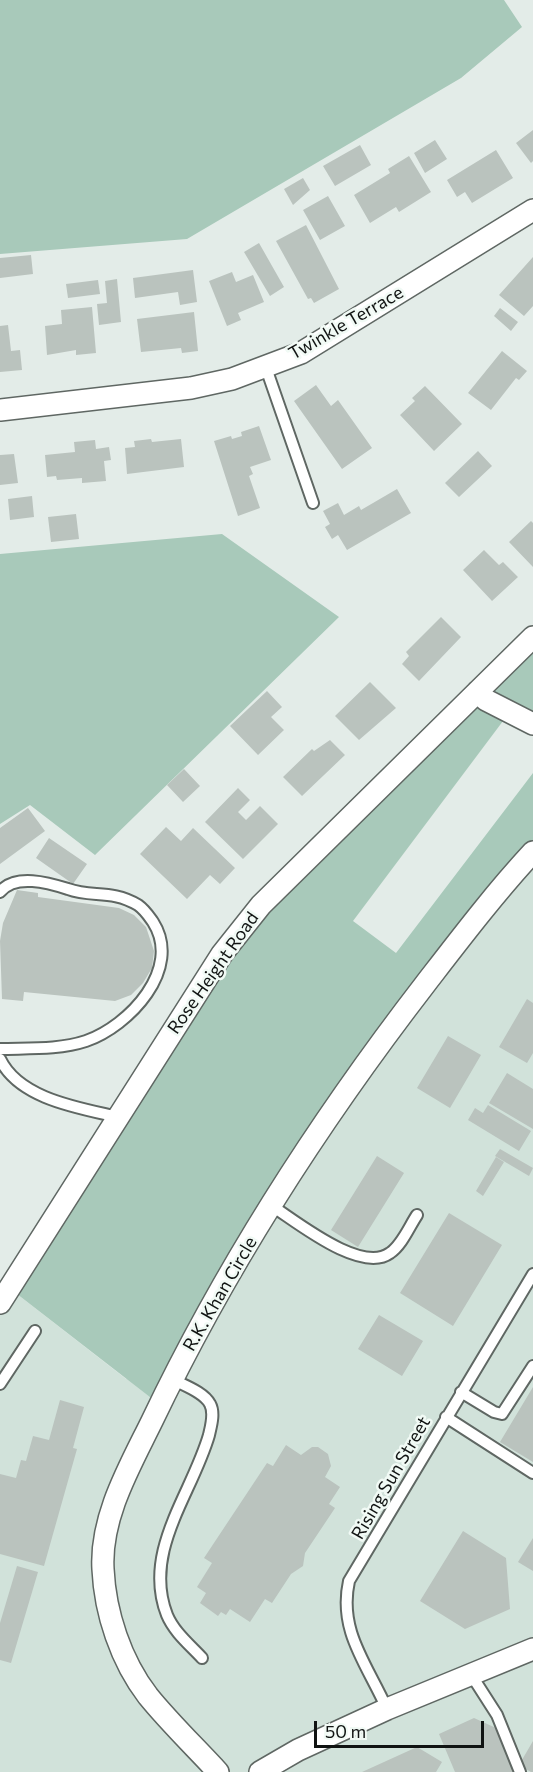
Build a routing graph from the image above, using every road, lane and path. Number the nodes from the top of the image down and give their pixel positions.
1 (533, 210) edge
2 (266, 368) junction
3 (0, 410) edge
4 (313, 503) dead end
5 (533, 637) edge
6 (478, 691) junction
7 (533, 724) edge
8 (533, 852) edge
9 (0, 892) edge
10 (0, 1049) edge
11 (0, 1059) edge
12 (118, 1117) junction
13 (272, 1206) junction
14 (417, 1215) dead end
15 (533, 1274) edge
16 (0, 1303) edge
17 (35, 1331) dead end
18 (533, 1366) edge
19 (172, 1379) junction
20 (0, 1384) edge
21 (462, 1392) junction
22 (446, 1417) junction
23 (533, 1473) edge
24 (533, 1649) edge
25 (202, 1658) dead end
26 (472, 1676) junction
27 (387, 1709) junction
28 (218, 1772) edge
29 (260, 1772) edge
30 (520, 1772) edge

1 - 2 street, Twinkle Terrace
2 - 3 street, Twinkle Terrace
2 - 4 lane
5 - 6 street, Rose Height Road
6 - 7 street
6 - 12 street, Rose Height Road
8 - 13 street, R.K. Khan Circle
9 - 10 lane
11 - 12 lane
12 - 16 street, Rose Height Road
13 - 14 lane
13 - 19 street, R.K. Khan Circle
15 - 21 lane, Rising Sun Street
17 - 20 lane
18 - 21 lane
19 - 25 lane
19 - 28 street, R.K. Khan Circle
21 - 22 lane, Rising Sun Street
22 - 23 lane
22 - 27 lane, Rising Sun Street
24 - 26 street
26 - 27 street
26 - 30 lane
27 - 29 street

